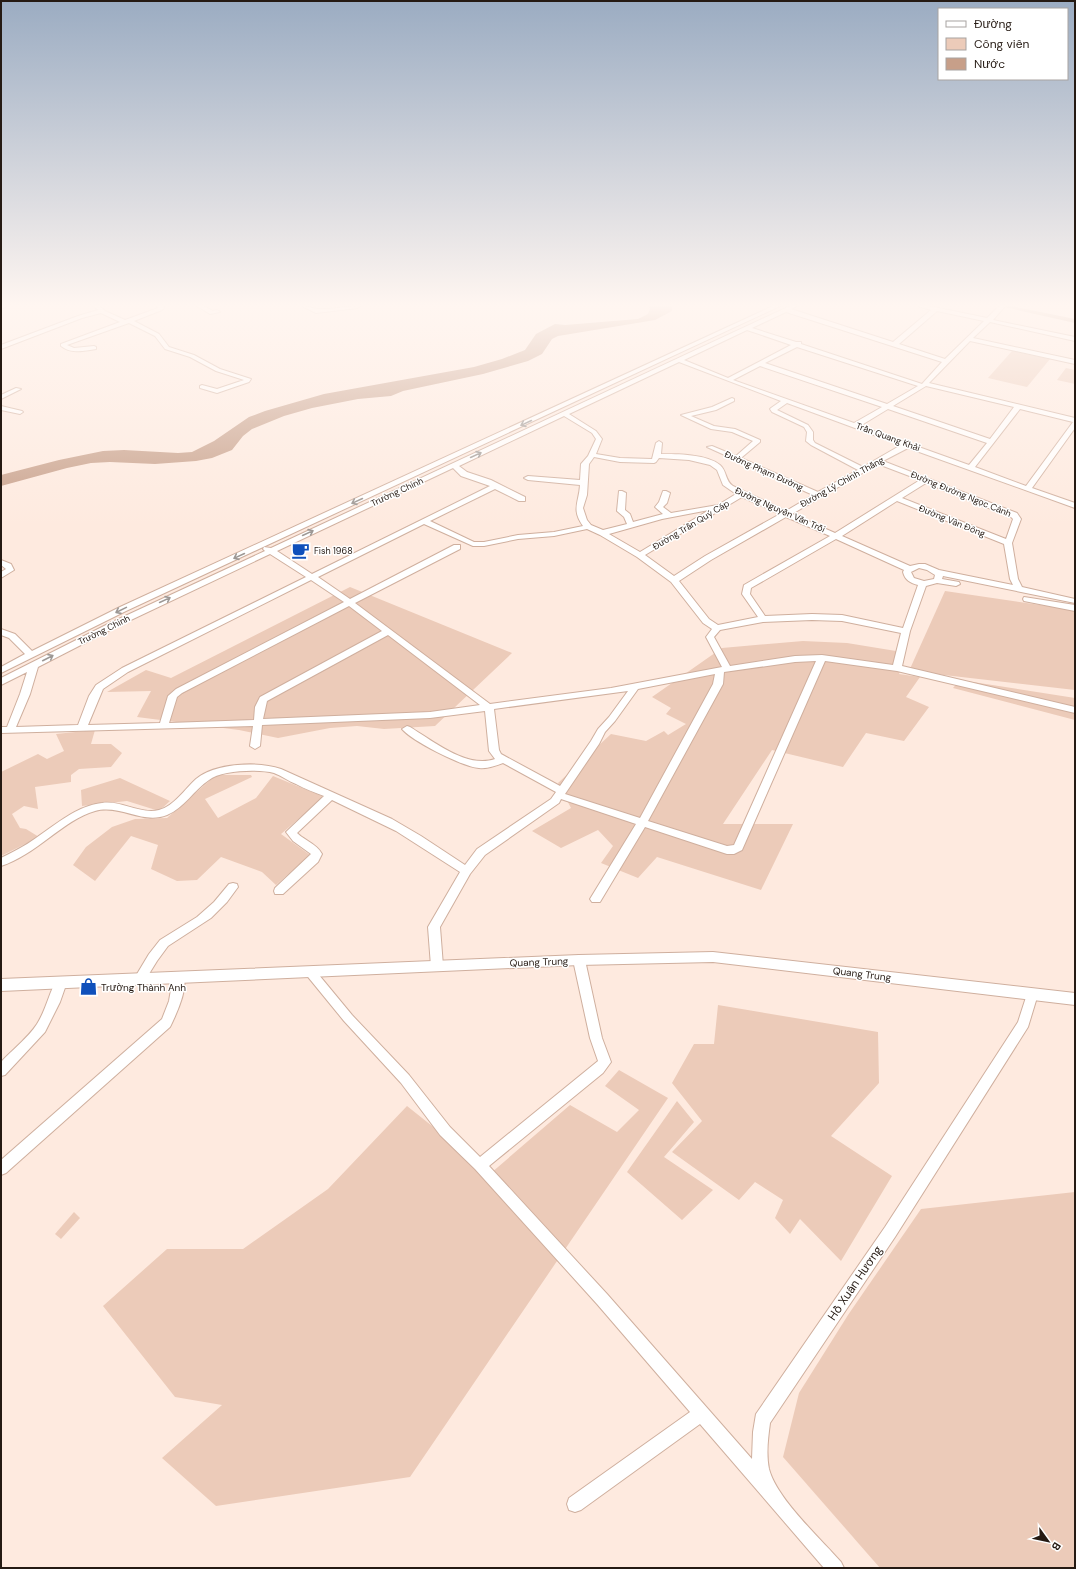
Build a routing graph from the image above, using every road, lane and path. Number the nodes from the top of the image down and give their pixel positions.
1 (248, 379) edge
2 (620, 379) edge
3 (638, 379) edge
4 (806, 379) edge
5 (910, 379) edge
6 (929, 379) edge
7 (728, 380) edge
8 (925, 384) junction
9 (202, 387) dead end
10 (18, 389) dead end
11 (1, 397) edge
12 (732, 400) dead end
13 (786, 401) junction
14 (1019, 406) junction
15 (887, 407) junction
16 (1, 408) edge
17 (20, 412) dead end
18 (565, 414) junction
19 (1075, 421) edge
20 (856, 426) junction
21 (991, 442) junction
22 (659, 443) dead end
23 (907, 445) junction
24 (710, 447) dead end
25 (592, 455) junction
26 (657, 456) junction
27 (736, 458) junction
28 (442, 462) junction
29 (879, 462) junction
30 (453, 466) junction
31 (971, 468) junction
32 (863, 470) junction
33 (528, 478) dead end
34 (924, 480) junction
35 (584, 483) junction
36 (495, 486) junction
37 (1027, 489) junction
38 (622, 493) dead end
39 (666, 493) dead end
40 (742, 494) junction
41 (818, 495) junction
42 (522, 498) dead end
43 (896, 498) junction
44 (1075, 506) edge
45 (721, 507) junction
46 (786, 513) junction
47 (669, 515) junction
48 (424, 521) junction
49 (631, 525) junction
50 (588, 527) junction
51 (603, 533) junction
52 (836, 536) junction
53 (1008, 543) junction
54 (261, 546) junction
55 (458, 547) dead end
56 (270, 551) junction
57 (640, 554) junction
58 (1, 562) edge
59 (909, 569) junction
60 (937, 572) junction
61 (1, 576) edge
62 (312, 577) junction
63 (674, 580) junction
64 (937, 581) junction
65 (923, 584) junction
66 (1019, 590) junction
67 (1075, 601) edge
68 (349, 603) junction
69 (1075, 608) edge
70 (763, 619) junction
71 (717, 628) junction
72 (388, 631) junction
73 (906, 631) junction
74 (1, 632) edge
75 (31, 655) junction
76 (822, 658) junction
77 (34, 665) junction
78 (897, 668) junction
79 (724, 669) junction
80 (1, 670) edge
81 (1, 682) edge
82 (635, 687) junction
83 (489, 708) junction
84 (1075, 710) edge
85 (258, 722) junction
86 (164, 725) junction
87 (82, 728) junction
88 (6, 730) edge
89 (407, 730) dead end
90 (255, 746) dead end
91 (503, 759) junction
92 (560, 793) junction
93 (331, 795) junction
94 (642, 823) junction
95 (1, 862) edge
96 (466, 871) junction
97 (233, 887) dead end
98 (279, 891) dead end
99 (596, 899) dead end
100 (579, 960) junction
101 (437, 966) junction
102 (310, 972) junction
103 (179, 978) junction
104 (140, 979) junction
105 (61, 982) junction
106 (1, 985) edge
107 (1032, 994) junction
108 (1075, 999) edge
109 (1, 1070) edge
110 (480, 1166) junction
111 (1, 1169) edge
112 (700, 1414) junction
113 (772, 1495) junction
114 (575, 1504) dead end
115 (835, 1568) edge

1 - 9 street
2 -> 28 street, Trường Chinh
3 - 18 street, Trường Chinh
4 - 15 street
5 - 8 street
6 - 8 street
7 - 13 street, Trần Quang Khải
8 - 14 street
8 - 15 street
10 - 11 street
12 - 27 street
13 - 20 street, Trần Quang Khải
13 - 32 street
14 - 19 street
14 - 21 street
15 - 20 street
15 - 21 street
16 - 17 street
18 - 25 street
30 -> 18 street, Trường Chinh
19 - 37 street
20 - 23 street, Trần Quang Khải
21 - 31 street
22 - 26 street
23 - 29 street, Đường Lý Chính Thắng
23 - 31 street, Trần Quang Khải
24 - 27 street, Đường Phạm Đường
25 - 26 street, Đường Nguyễn Văn Trỗi
25 - 35 street
26 - 40 street, Đường Nguyễn Văn Trỗi
27 - 41 street, Đường Phạm Đường
28 - 30 street
28 -> 54 street, Trường Chinh
29 - 32 street, Đường Lý Chính Thắng
29 - 34 street, Đường Đường Ngọc Cảnh
30 - 36 street
56 -> 30 street, Trường Chinh
31 - 37 street, Trần Quang Khải
32 - 41 street, Đường Lý Chính Thắng
33 - 35 street
34 - 43 street
34 - 53 street, Đường Đường Ngọc Cảnh
35 - 50 street
36 - 42 street
36 - 48 street
37 - 44 street, Trần Quang Khải
38 - 49 street
39 - 47 street
40 - 45 street, Đường Trần Quý Cáp
40 - 46 street, Đường Nguyễn Văn Trỗi
41 - 46 street, Đường Lý Chính Thắng
43 - 52 street
43 - 53 street, Đường Vân Đông
45 - 47 street
45 - 57 street, Đường Trần Quý Cáp
46 - 52 street, Đường Nguyễn Văn Trỗi
46 - 63 street, Đường Lý Chính Thắng
47 - 49 street
48 - 50 street
48 - 62 street
49 - 51 street
50 - 51 street
51 - 57 street
52 - 59 street, Đường Nguyễn Văn Trỗi
52 - 70 street
53 - 66 street
54 - 56 street
54 -> 75 street, Trường Chinh
55 - 68 street
56 - 62 street
77 -> 56 street, Trường Chinh
57 - 63 street
58 - 61 street
59 - 60 street
59 - 65 street
60 - 64 street
60 - 66 street
62 - 68 street
62 - 87 street
63 - 71 street
64 - 65 street
64 - 69 street
65 - 73 street
66 - 67 street
68 - 72 street
68 - 86 street
70 - 71 street
70 - 73 street
71 - 79 street
72 - 83 street
72 - 85 street
73 - 78 street
74 - 75 street
75 - 80 street, Trường Chinh
76 - 78 street
76 - 79 street
76 - 94 street
77 - 81 street, Trường Chinh
77 - 88 street
78 - 84 street
79 - 82 street
79 - 94 street
82 - 83 street
82 - 92 street
83 - 85 street
83 - 91 street
85 - 86 street
85 - 90 street
86 - 87 street
87 - 88 street
89 - 91 street
91 - 92 street
92 - 94 street
92 - 96 street
93 - 95 street
93 - 96 street
93 - 98 street
94 - 99 street
96 - 101 street
97 - 104 street
100 - 101 main road, Quang Trung
100 - 107 main road, Quang Trung
100 - 110 street
101 - 102 main road, Quang Trung
102 - 103 main road, Quang Trung
102 - 110 street
103 - 104 main road, Quang Trung
103 - 111 street
104 - 105 main road, Quang Trung
105 - 106 main road, Quang Trung
105 - 109 street
107 - 108 main road, Quang Trung
107 - 113 street, Hồ Xuân Hương
110 - 112 street
112 - 113 street
112 - 114 street
113 - 115 street, Hồ Xuân Hương

